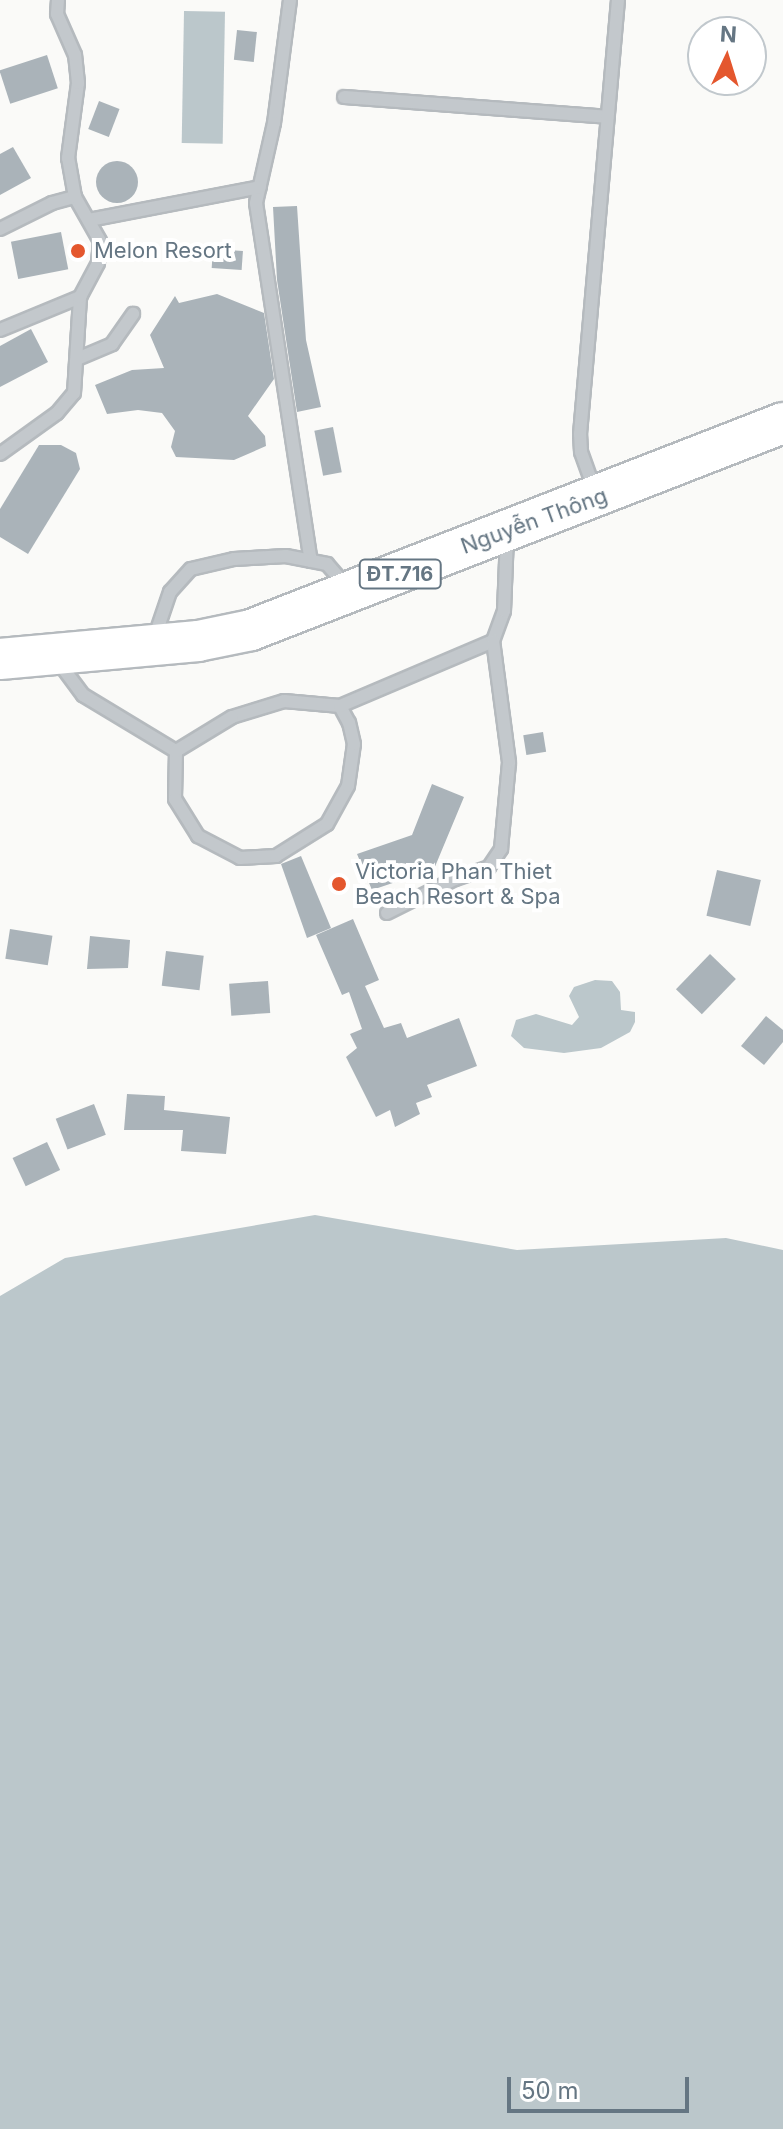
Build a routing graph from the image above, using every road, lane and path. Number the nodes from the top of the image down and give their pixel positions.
1 (58, 0) edge
2 (290, 0) edge
3 (618, 0) edge
4 (344, 97) dead end
5 (607, 117) junction
6 (260, 187) junction
7 (75, 197) junction
8 (89, 220) junction
9 (0, 229) edge
10 (80, 297) junction
11 (133, 314) dead end
12 (0, 330) edge
13 (77, 359) junction
14 (783, 423) edge
15 (0, 454) edge
16 (598, 498) junction
17 (507, 528) junction
18 (311, 561) junction
19 (352, 592) junction
20 (493, 641) junction
21 (151, 645) junction
22 (53, 654) junction
23 (0, 659) edge
24 (340, 706) junction
25 (176, 751) junction
26 (387, 913) dead end

1 - 7 lane
2 - 6 lane
3 - 5 lane
4 - 5 lane
5 - 16 lane
6 - 8 lane
6 - 18 lane
7 - 8 lane
7 - 9 lane
8 - 10 lane
10 - 12 lane
10 - 13 lane
11 - 13 lane
13 - 15 lane
14 - 16 main road, Nguyễn Thông / ĐT.716
16 - 17 main road, Nguyễn Thông / ĐT.716
17 - 19 main road, Nguyễn Thông / ĐT.716
17 - 20 lane
18 - 19 lane
18 - 21 lane
19 - 21 main road, Nguyễn Thông / ĐT.716
20 - 24 lane
20 - 26 lane
21 - 22 main road, Nguyễn Thông / ĐT.716
22 - 23 main road, Nguyễn Thông / ĐT.716
22 - 25 lane
24 - 25 lane
24 - 25 lane

